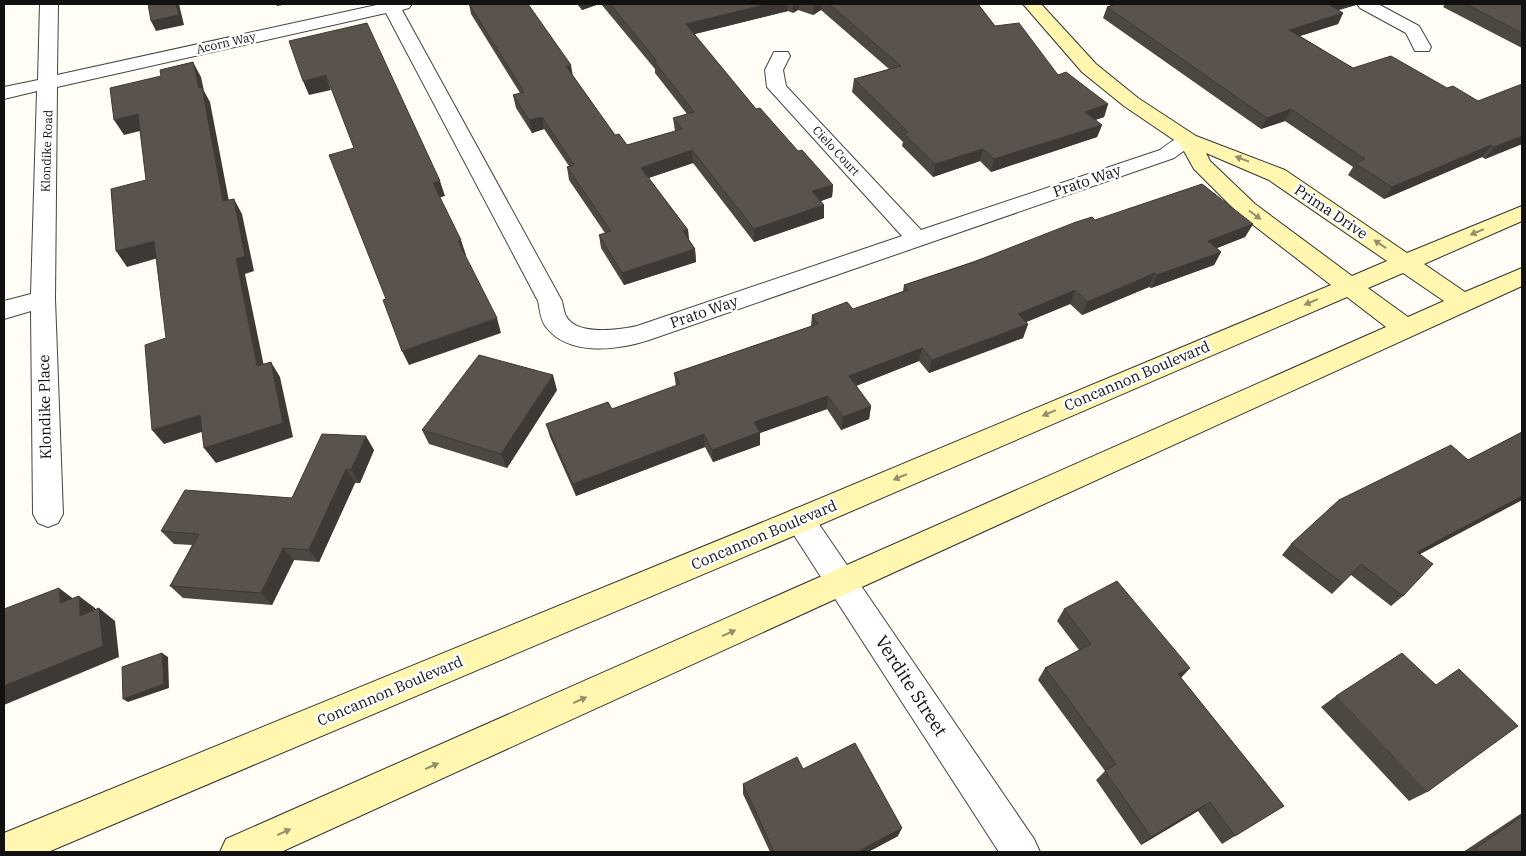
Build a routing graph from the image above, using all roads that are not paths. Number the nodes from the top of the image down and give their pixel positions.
1 (49, 4) edge
2 (1032, 4) edge
3 (1366, 4) edge
4 (395, 5) edge
5 (1422, 47) dead end
6 (780, 56) dead end
7 (49, 83) junction
8 (4, 93) edge
9 (1189, 140) junction
10 (1522, 213) edge
11 (917, 239) junction
12 (1406, 262) junction
13 (1522, 276) edge
14 (1351, 285) junction
15 (43, 299) junction
16 (1463, 302) junction
17 (4, 310) edge
18 (1406, 328) junction
19 (48, 514) dead end
20 (800, 520) junction
21 (843, 582) junction
22 (4, 852) edge
23 (239, 852) edge
24 (1021, 852) edge

1 - 7 street, Klondike Road
2 - 9 main road, Prima Drive
3 - 5 street
4 - 7 street, Acorn Way
4 - 11 street, Prato Way
6 - 11 street, Cielo Court
7 - 8 street, Acorn Way
7 - 15 street, Klondike Road
9 - 11 street, Prato Way
12 -> 9 main road, Prima Drive
9 -> 14 main road
10 -> 12 main road, Concannon Boulevard
12 - 14 main road, Concannon Boulevard
12 - 16 main road, Prima Drive
13 - 16 main road
14 - 18 main road
14 -> 20 main road, Concannon Boulevard
15 - 17 street
15 - 19 street, Klondike Place
16 - 18 main road
18 - 21 main road
20 - 21 street, Verdite Street
20 - 22 main road, Concannon Boulevard
23 -> 21 main road
21 - 24 street, Verdite Street

